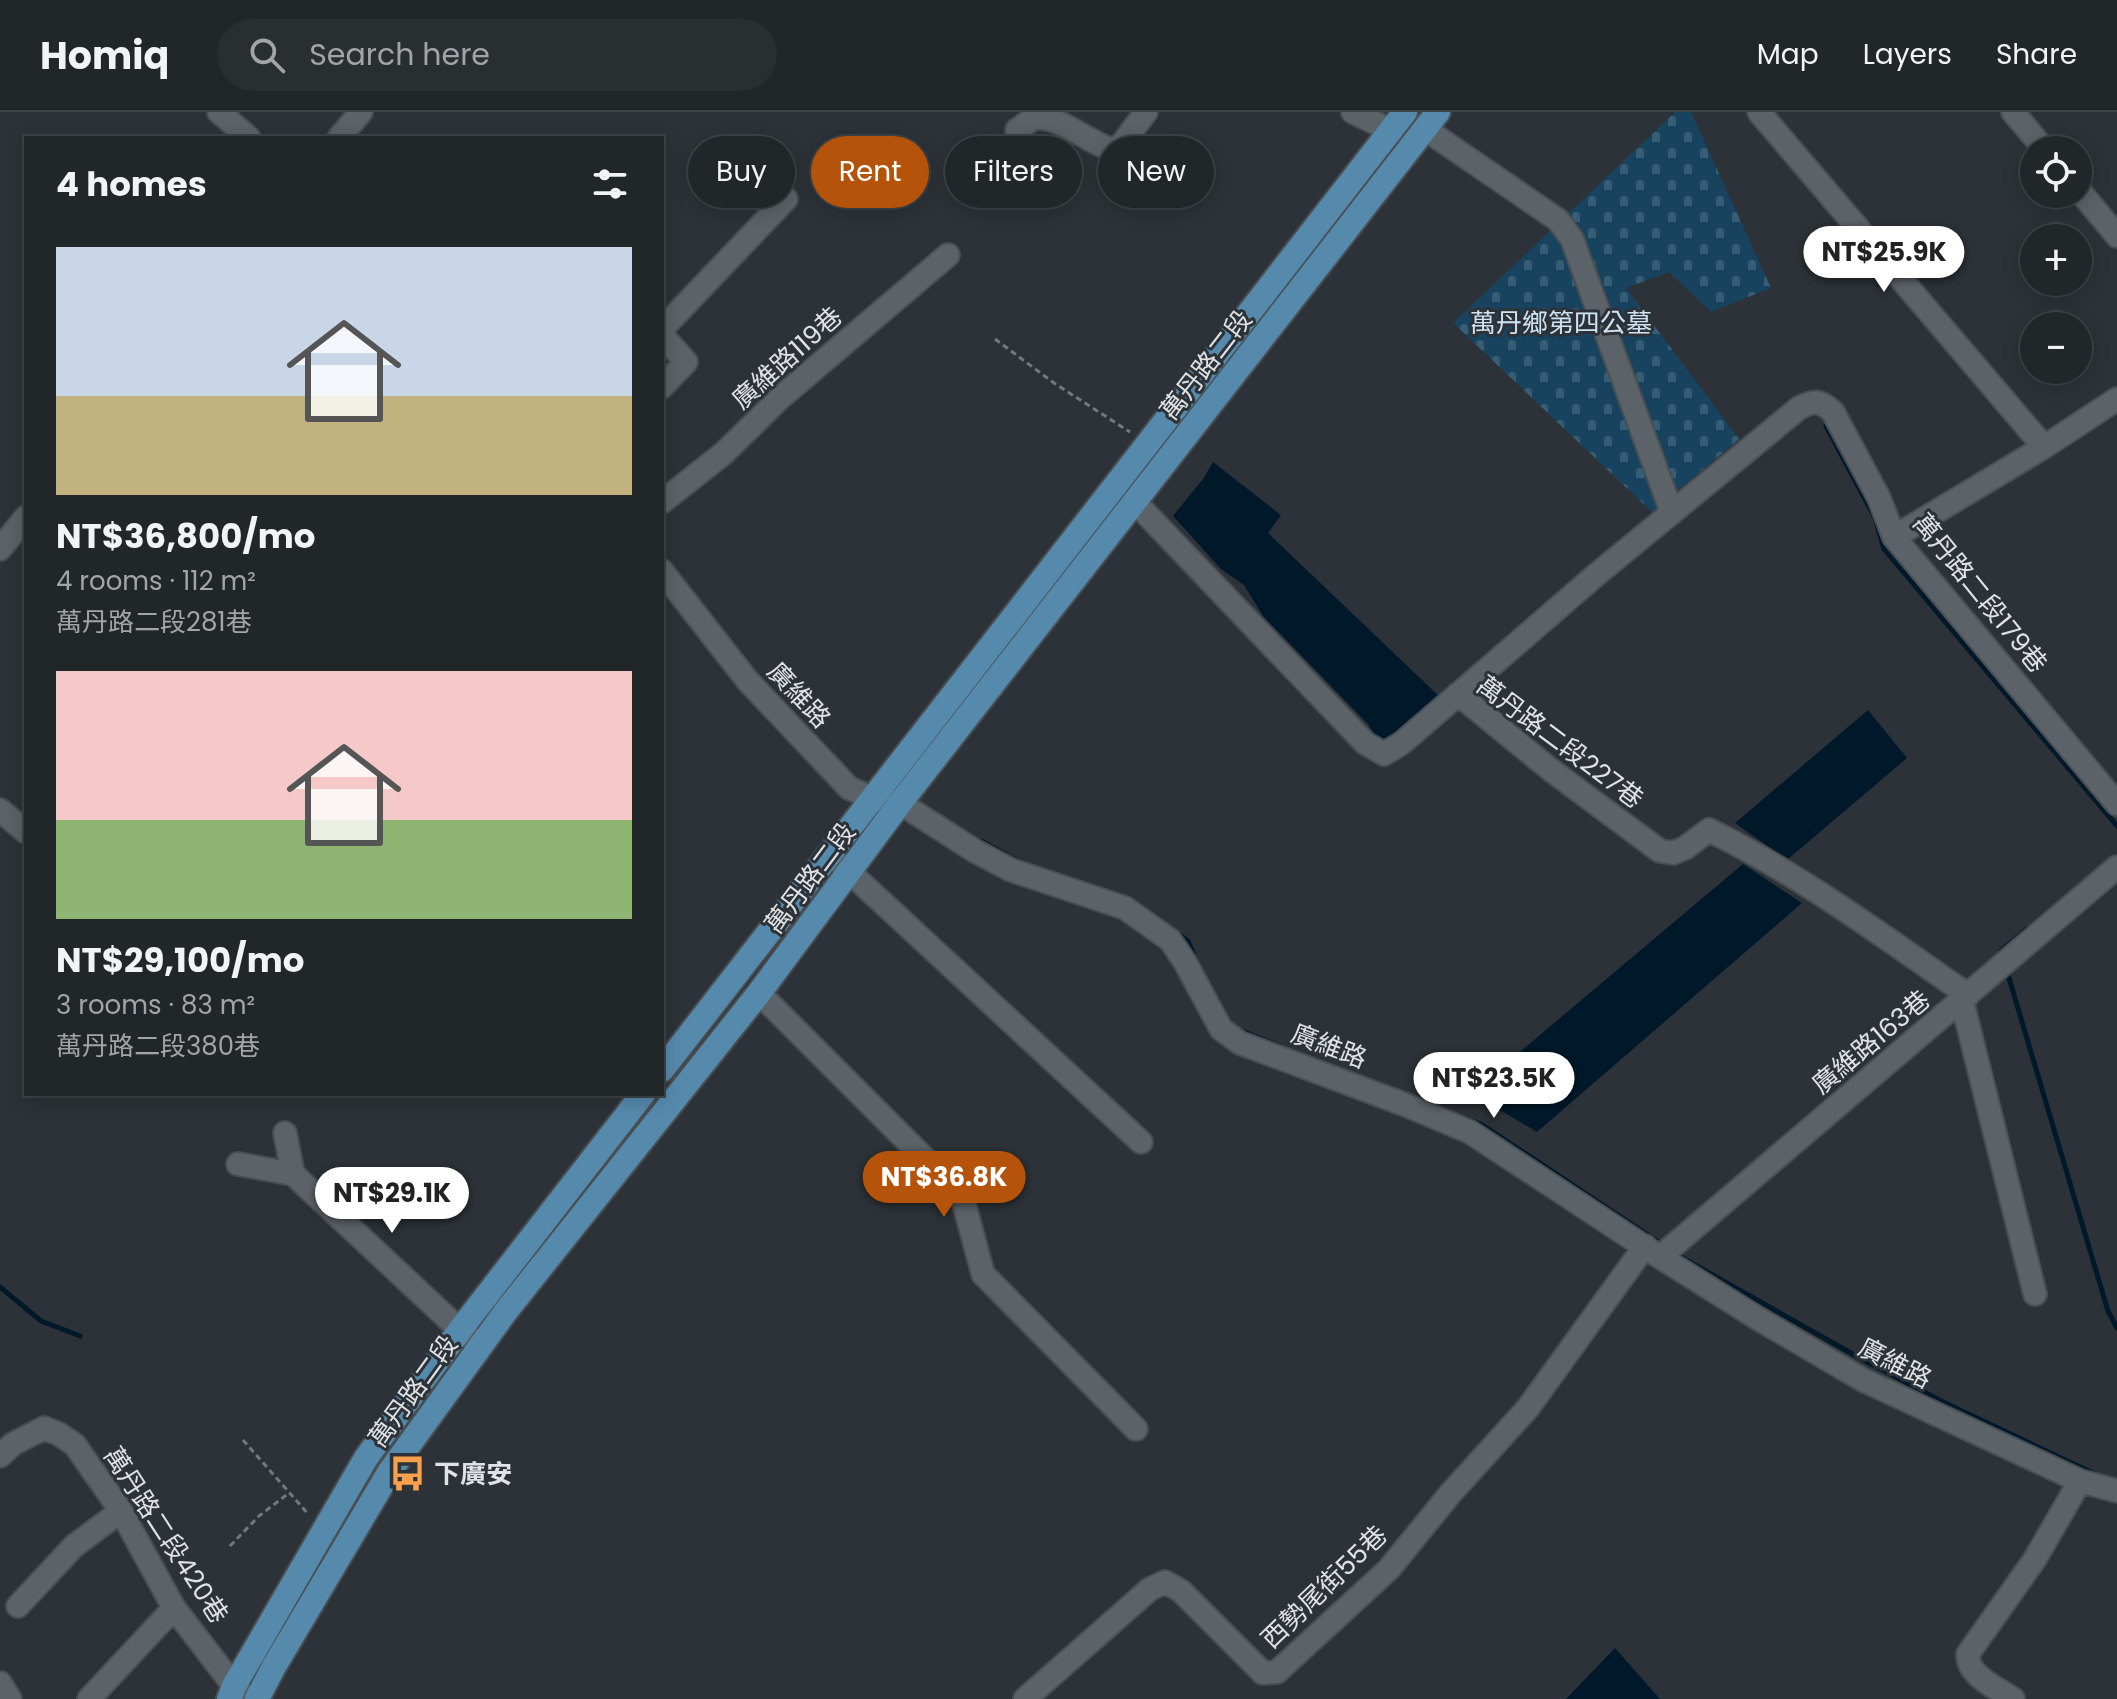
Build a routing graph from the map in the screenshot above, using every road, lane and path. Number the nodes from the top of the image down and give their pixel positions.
1 (219, 112) edge
2 (361, 112) edge
3 (1146, 112) edge
4 (1353, 112) edge
5 (1759, 112) edge
6 (2013, 112) edge
7 (1398, 121) edge
8 (1432, 121) edge
9 (1017, 130) dead end
10 (247, 136) edge
11 (341, 136) edge
12 (2033, 136) edge
13 (2092, 206) edge
14 (777, 208) edge
15 (2117, 236) edge
16 (948, 255) dead end
17 (664, 327) edge
18 (664, 337) edge
19 (995, 339) dead end
20 (664, 385) edge
21 (2117, 399) edge
22 (1148, 443) junction
23 (2044, 447) junction
24 (664, 500) edge
25 (1135, 502) junction
26 (1672, 513) junction
27 (24, 519) edge
28 (1894, 537) junction
29 (0, 549) edge
30 (664, 574) edge
31 (1458, 694) junction
32 (872, 798) junction
33 (900, 803) junction
34 (2117, 804) edge
35 (0, 810) edge
36 (24, 830) edge
37 (830, 854) junction
38 (2117, 867) edge
39 (850, 872) junction
40 (759, 993) junction
41 (1964, 999) junction
42 (664, 1067) edge
43 (641, 1096) edge
44 (285, 1133) dead end
45 (1141, 1142) dead end
46 (238, 1164) dead end
47 (293, 1174) junction
48 (1652, 1252) junction
49 (2035, 1294) dead end
50 (460, 1330) junction
51 (481, 1346) junction
52 (1136, 1429) dead end
53 (243, 1440) dead end
54 (0, 1456) edge
55 (2080, 1481) junction
56 (2117, 1491) edge
57 (289, 1493) junction
58 (121, 1511) junction
59 (324, 1531) junction
60 (230, 1546) dead end
61 (18, 1606) dead end
62 (174, 1608) junction
63 (0, 1683) edge
64 (237, 1695) edge
65 (2010, 1698) edge
66 (10, 1699) edge
67 (89, 1699) edge
68 (257, 1699) edge
69 (1025, 1699) edge

1 - 10 street
2 - 11 street
3 - 9 street
4 - 7 street
5 - 23 street
6 - 12 street
7 - 22 main road, 萬丹路二段
8 - 25 main road, 萬丹路二段
8 - 26 street
13 - 15 street
14 - 17 street
16 - 24 street, 廣維路119巷
18 - 20 street
19 - 22 path
21 - 23 street
22 - 32 main road, 萬丹路二段
23 - 28 street
25 - 31 street, 萬丹路二段227巷
25 - 33 main road, 萬丹路二段
26 - 28 street, 萬丹路二段179巷
26 - 31 street, 萬丹路二段179巷
27 - 29 street
28 - 34 street, 萬丹路二段179巷
30 - 32 street, 廣維路
31 - 41 street, 萬丹路二段227巷
32 - 33 street, 廣維路
32 - 37 main road, 萬丹路二段
33 - 39 main road, 萬丹路二段
33 - 48 street, 廣維路
35 - 36 street
37 - 39 street
37 - 42 main road, 萬丹路二段
38 - 41 street, 廣維路163巷
39 - 40 main road, 萬丹路二段
39 - 45 street
40 - 51 main road, 萬丹路二段
40 - 52 street
41 - 48 street, 廣維路163巷
41 - 49 street
43 - 50 main road, 萬丹路二段
44 - 47 street
46 - 47 street
47 - 50 street
48 - 55 street, 廣維路
48 - 69 street, 西勢尾街55巷
50 - 51 street
50 - 59 main road, 萬丹路二段
51 - 68 main road, 萬丹路二段
53 - 57 path
54 - 58 street, 萬丹路二段420巷
55 - 56 street, 廣維路
55 - 65 street
57 - 59 path
57 - 60 path
58 - 61 street
58 - 62 street, 萬丹路二段420巷
59 - 64 main road, 萬丹路二段
62 - 64 street, 萬丹路二段420巷
62 - 67 street
63 - 66 street

